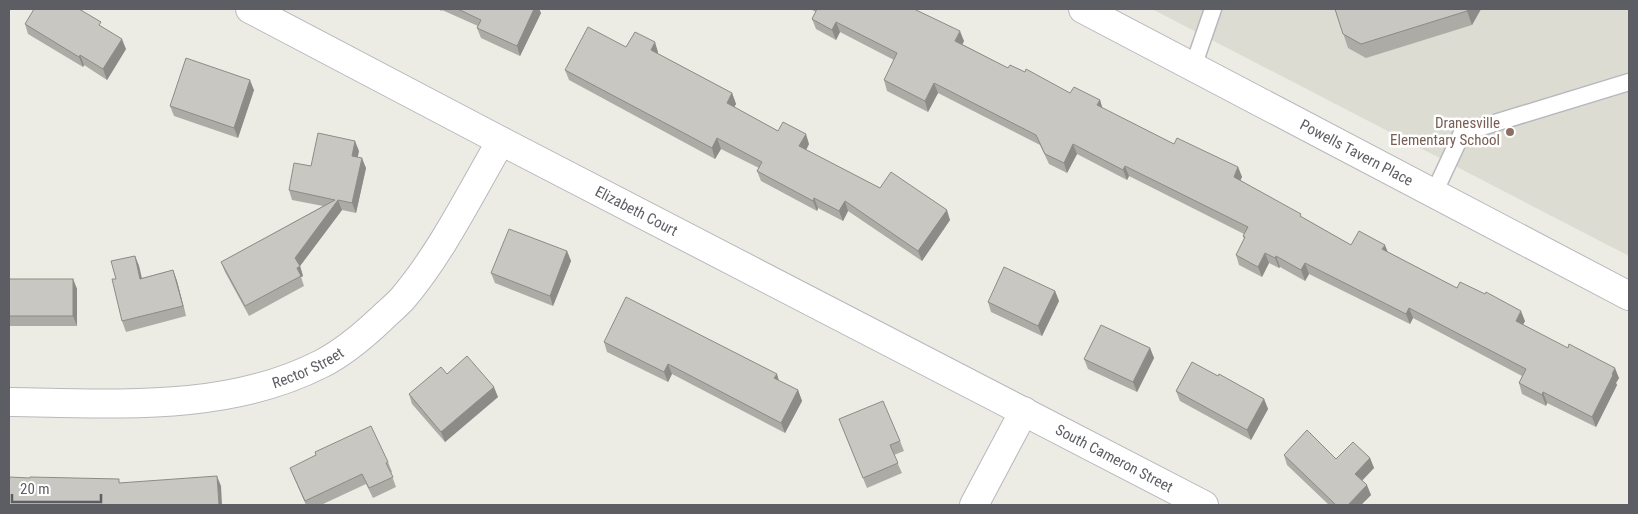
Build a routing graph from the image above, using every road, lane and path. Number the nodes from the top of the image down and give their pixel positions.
1 (250, 9) edge
2 (1083, 9) edge
3 (1213, 9) edge
4 (1193, 67) junction
5 (1629, 82) edge
6 (501, 141) junction
7 (1434, 193) junction
8 (1629, 296) edge
9 (9, 402) edge
10 (1024, 410) junction
11 (974, 505) edge
12 (1204, 505) edge

1 - 6 street, Elizabeth Court
2 - 4 street, Powells Tavern Place
3 - 4 lane
4 - 7 street, Powells Tavern Place
5 - 7 lane
6 - 9 street, Rector Street
6 - 10 street, Elizabeth Court
7 - 8 street, Powells Tavern Place
10 - 11 street
10 - 12 street, South Cameron Street

